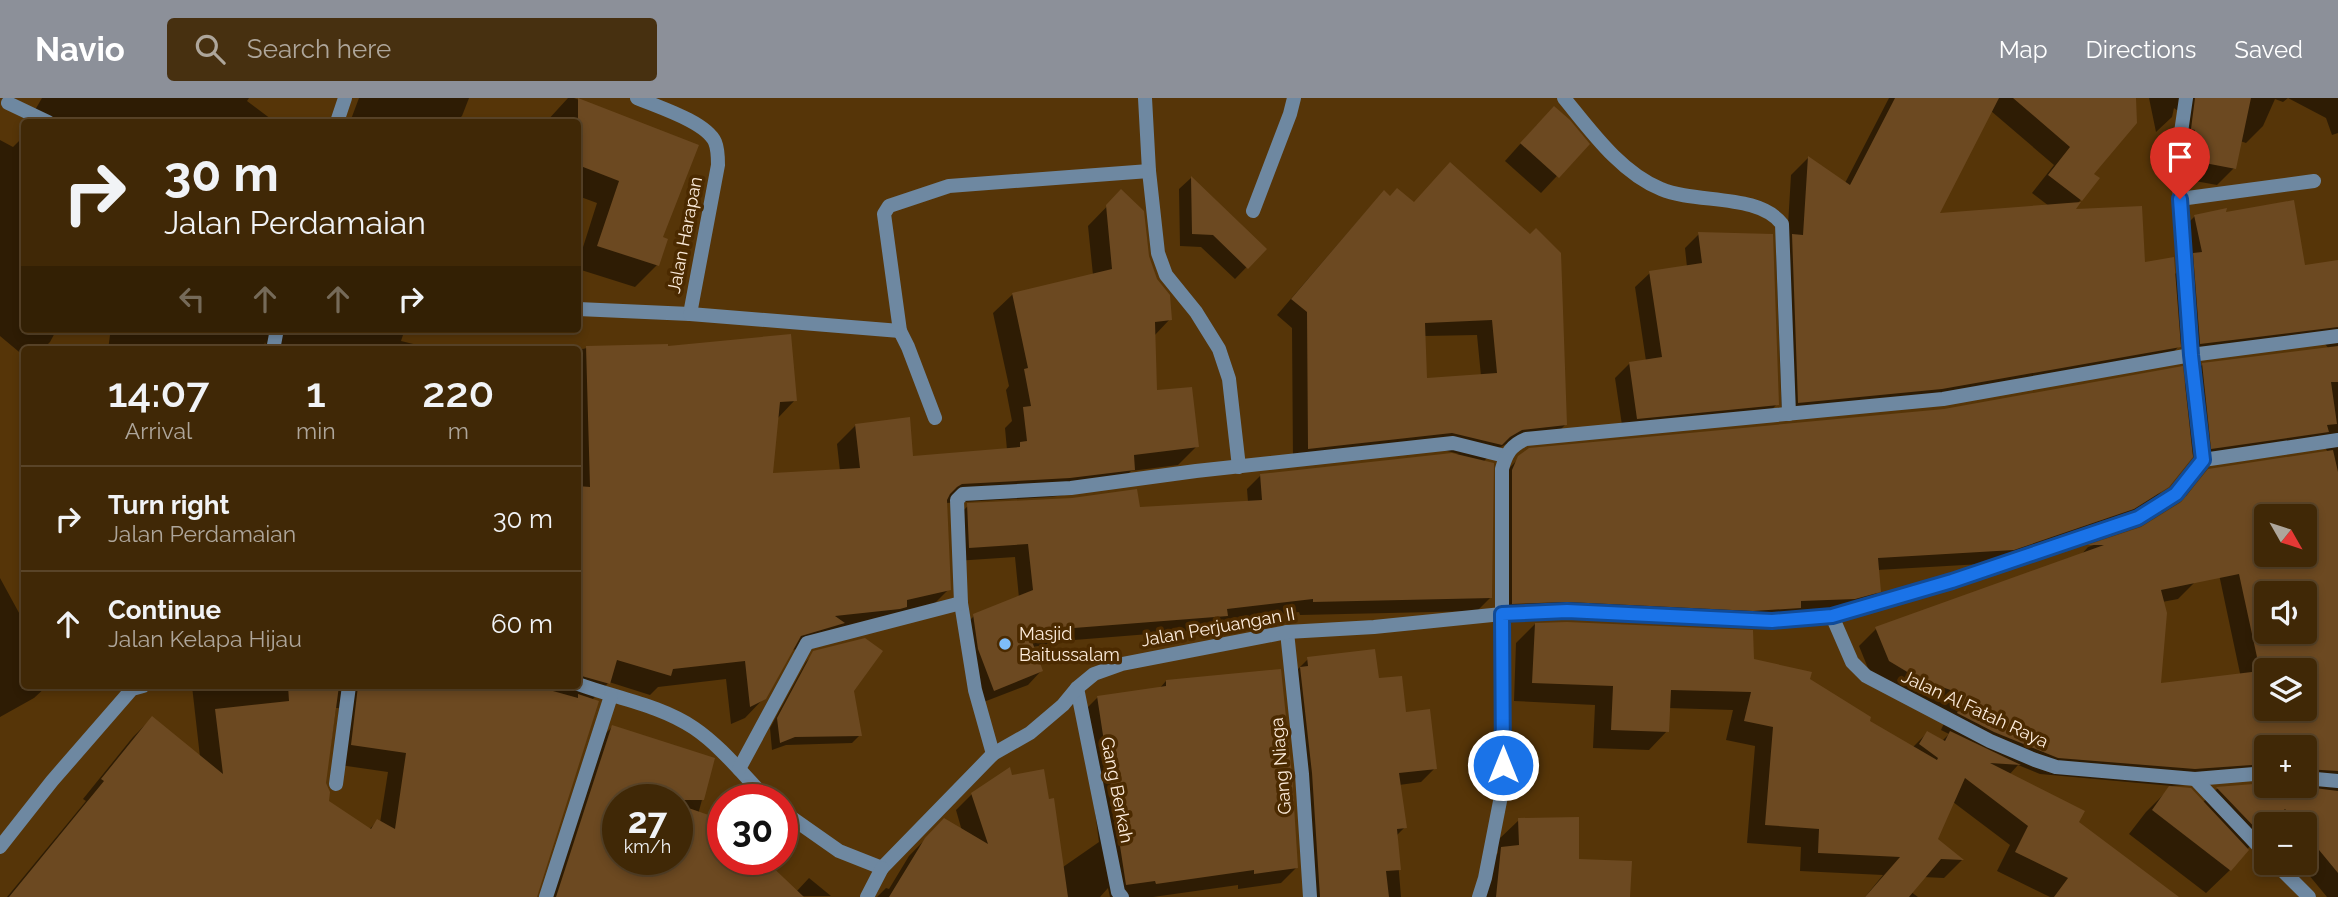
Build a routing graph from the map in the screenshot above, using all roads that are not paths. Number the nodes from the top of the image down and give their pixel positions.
1 (345, 98) edge
2 (637, 98) edge
3 (1145, 98) edge
4 (1294, 98) edge
5 (1564, 98) edge
6 (2186, 98) edge
7 (7, 105) edge
8 (41, 119) edge
9 (338, 119) edge
10 (1149, 171) junction
11 (2315, 181) dead end
12 (2180, 199) junction
13 (1253, 211) dead end
14 (581, 309) edge
15 (690, 314) junction
16 (900, 331) junction
17 (2338, 336) edge
18 (2191, 355) junction
19 (1789, 414) junction
20 (935, 418) dead end
21 (2338, 440) edge
22 (1506, 456) junction
23 (2203, 460) junction
24 (1238, 467) junction
25 (961, 603) junction
26 (1502, 614) junction
27 (1832, 616) junction
28 (1287, 632) junction
29 (581, 685) edge
30 (1077, 688) junction
31 (133, 689) edge
32 (349, 689) edge
33 (611, 696) junction
34 (993, 754) junction
35 (739, 769) junction
36 (2254, 774) edge
37 (2196, 779) junction
38 (2317, 779) edge
39 (2338, 781) edge
40 (336, 784) dead end
41 (753, 784) edge
42 (798, 822) edge
43 (2254, 841) edge
44 (0, 847) edge
45 (882, 868) junction
46 (2287, 875) edge
47 (546, 897) edge
48 (867, 897) edge
49 (1122, 897) edge
50 (1310, 897) edge
51 (1479, 897) edge
52 (2309, 897) edge

1 - 9 street
2 - 15 street, Jalan Harapan
3 - 10 street
4 - 13 street
5 - 19 street
6 - 12 street
7 - 8 street
10 - 16 street
10 - 24 street
11 - 12 street
12 - 18 street
14 - 15 street, Jalan Harapan
15 - 16 street
16 - 20 street
17 - 18 street
18 - 19 street
18 - 23 street
19 - 22 street
21 - 23 street
22 - 24 street
22 - 26 street
23 - 27 street, Jalan Perjuangan II
24 - 25 street
25 - 34 street
25 - 35 street
26 - 27 street, Jalan Perjuangan II
26 - 28 street, Jalan Perjuangan II
26 - 51 street
27 - 37 street, Jalan Al Fatah Raya
28 - 30 street, Jalan Perjuangan II
28 - 50 street, Gang Niaga
29 - 33 street
30 - 34 street, Jalan Perjuangan II
30 - 49 street, Gang Berkah
31 - 44 street
32 - 40 street
33 - 35 street
33 - 47 street
34 - 45 street, Jalan Perjuangan II
35 - 41 street
36 - 37 street, Jalan Al Fatah Raya
37 - 43 street
38 - 39 street
42 - 45 street
45 - 48 street, Jalan Perjuangan II
46 - 52 street

